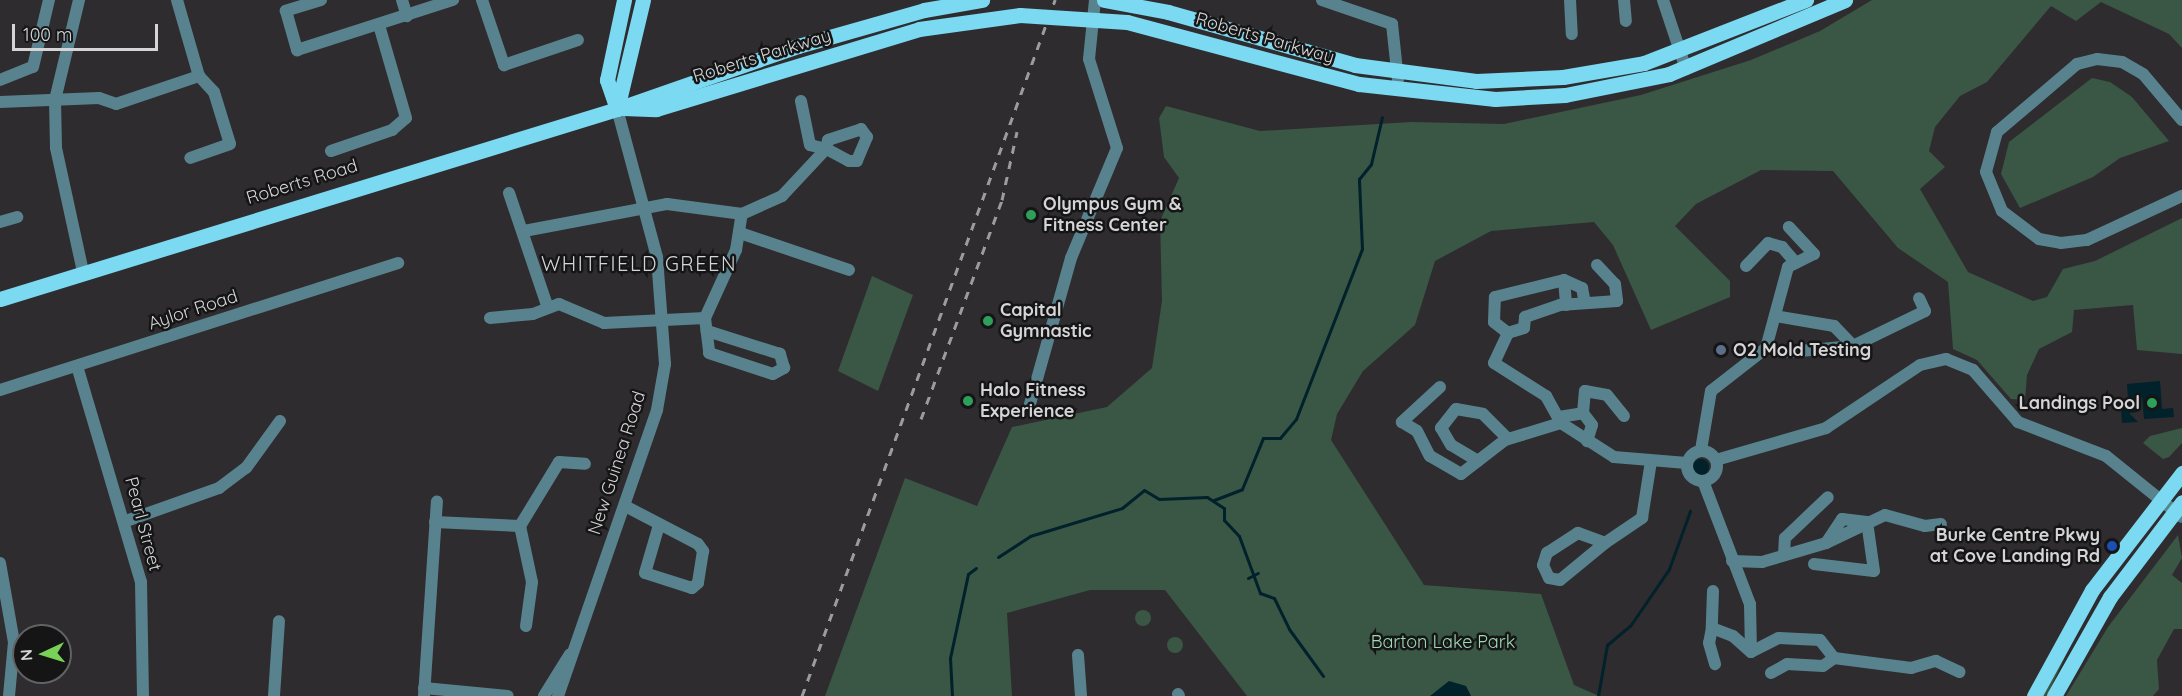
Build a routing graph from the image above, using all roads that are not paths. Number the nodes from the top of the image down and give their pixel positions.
1 (50, 0) edge
2 (79, 0) edge
3 (177, 0) edge
4 (321, 0) edge
5 (402, 0) edge
6 (453, 0) edge
7 (482, 0) edge
8 (624, 0) edge
9 (643, 0) edge
10 (982, 0) edge
11 (1095, 0) edge
12 (1104, 0) edge
13 (1322, 0) edge
14 (1570, 0) edge
15 (1624, 0) edge
16 (1664, 0) edge
17 (1806, 0) edge
18 (1845, 0) edge
19 (407, 16) junction
20 (1626, 21) dead end
21 (379, 25) junction
22 (1572, 34) dead end
23 (578, 40) dead end
24 (1680, 52) junction
25 (1686, 69) junction
26 (1399, 73) junction
27 (199, 76) junction
28 (0, 80) edge
29 (1396, 91) junction
30 (56, 100) junction
31 (801, 101) dead end
32 (0, 102) edge
33 (617, 109) junction
34 (2182, 120) edge
35 (331, 151) dead end
36 (190, 158) dead end
37 (509, 193) dead end
38 (2182, 196) edge
39 (643, 209) junction
40 (742, 214) junction
41 (16, 217) dead end
42 (0, 222) edge
43 (1789, 227) dead end
44 (524, 231) junction
45 (740, 233) junction
46 (398, 263) dead end
47 (1796, 263) junction
48 (1597, 265) dead end
49 (1746, 266) dead end
50 (849, 270) dead end
51 (83, 272) junction
52 (1564, 280) junction
53 (1919, 298) dead end
54 (0, 299) edge
55 (1585, 303) junction
56 (547, 304) junction
57 (1566, 305) junction
58 (1775, 316) junction
59 (490, 318) dead end
60 (665, 318) junction
61 (705, 318) junction
62 (707, 331) junction
63 (1508, 333) junction
64 (1853, 346) junction
65 (1789, 352) dead end
66 (77, 366) junction
67 (1440, 387) dead end
68 (0, 390) edge
69 (1030, 404) dead end
70 (1583, 413) junction
71 (1624, 416) dead end
72 (1560, 420) junction
73 (280, 421) dead end
74 (1508, 439) junction
75 (1587, 441) junction
76 (1701, 450) junction
77 (1716, 460) junction
78 (1478, 461) junction
79 (1651, 461) junction
80 (1687, 462) junction
81 (585, 464) dead end
82 (2182, 473) edge
83 (1703, 481) junction
84 (1827, 497) dead end
85 (2160, 497) junction
86 (437, 501) dead end
87 (625, 506) junction
88 (2179, 510) edge
89 (126, 521) junction
90 (435, 522) junction
91 (1867, 522) junction
92 (1941, 524) dead end
93 (659, 525) junction
94 (520, 526) junction
95 (1605, 543) junction
96 (1826, 543) junction
97 (1784, 555) junction
98 (1732, 561) junction
99 (1814, 564) dead end
100 (1, 566) edge
101 (1713, 591) dead end
102 (279, 621) dead end
103 (526, 626) dead end
104 (1712, 628) junction
105 (575, 649) junction
106 (1750, 652) junction
107 (1078, 655) dead end
108 (1834, 658) junction
109 (1716, 664) dead end
110 (1960, 672) dead end
111 (1771, 673) dead end
112 (424, 692) edge
113 (9, 696) edge
114 (143, 696) edge
115 (274, 696) edge
116 (508, 696) edge
117 (544, 696) edge
118 (558, 696) edge
119 (1081, 696) edge
120 (2034, 696) edge
121 (2054, 696) edge

1 - 28 street
2 - 30 street
3 - 27 street
4 - 21 street
5 - 19 street
6 - 19 street
7 - 23 street
8 - 33 main road, New Guinea Road
9 - 33 main road, New Guinea Road
10 - 33 main road, Roberts Parkway
11 - 69 street
12 - 26 main road, Roberts Parkway
13 - 26 street
14 - 22 street
15 - 20 street
16 - 24 street
17 - 24 main road, Roberts Parkway
18 - 25 main road, Roberts Parkway
19 - 21 street
21 - 35 street
24 - 25 street
24 - 26 main road, Roberts Parkway
25 - 29 main road, Roberts Parkway
26 - 29 street
27 - 30 street
27 - 36 street
29 - 33 main road, Roberts Parkway, bridge
30 - 32 street
30 - 51 street
31 - 40 street
33 - 39 street, New Guinea Road
33 - 51 main road, Roberts Road
34 - 38 street
37 - 44 street
39 - 40 street
39 - 44 street
39 - 60 street, New Guinea Road
40 - 45 street
41 - 42 street
43 - 47 street
44 - 56 street
45 - 50 street
45 - 61 street
46 - 66 street, Aylor Road
47 - 49 street
47 - 58 street
48 - 55 street
51 - 54 main road, Roberts Road
52 - 55 street
52 - 57 street
52 - 63 street
53 - 64 street
55 - 57 street
56 - 59 street
56 - 60 street
57 - 63 street
58 - 64 street
58 - 76 street
60 - 61 street
60 - 87 street, New Guinea Road
61 - 62 street
62 - 62 street
63 - 72 street
64 - 65 street
66 - 68 street, Aylor Road
66 - 89 street, Pearl Street
67 - 78 street
70 - 71 street
70 - 72 street
70 - 75 street
72 - 74 street
72 - 75 street
73 - 89 street
74 - 78 street
74 - 78 street
75 - 79 street
76 - 77 street
76 - 80 street
77 - 83 street
77 - 85 street
79 - 80 street
79 - 95 street
80 - 83 street
81 - 94 street
82 - 85 main road
83 - 98 street
84 - 97 street
85 - 88 street
85 - 120 main road
86 - 90 street
87 - 93 street
87 - 105 street, New Guinea Road
88 - 121 main road
89 - 114 street, Pearl Street
90 - 94 street
90 - 112 street
91 - 92 street
91 - 96 street
91 - 96 street
91 - 99 street
93 - 93 street
94 - 103 street
95 - 95 street
96 - 97 street
97 - 98 street
98 - 106 street
100 - 113 street
101 - 104 street
102 - 115 street
104 - 106 street
104 - 109 street
105 - 117 street, New Guinea Road
105 - 118 street, New Guinea Road
106 - 108 street
107 - 119 street
108 - 110 street
108 - 111 street
112 - 116 street

